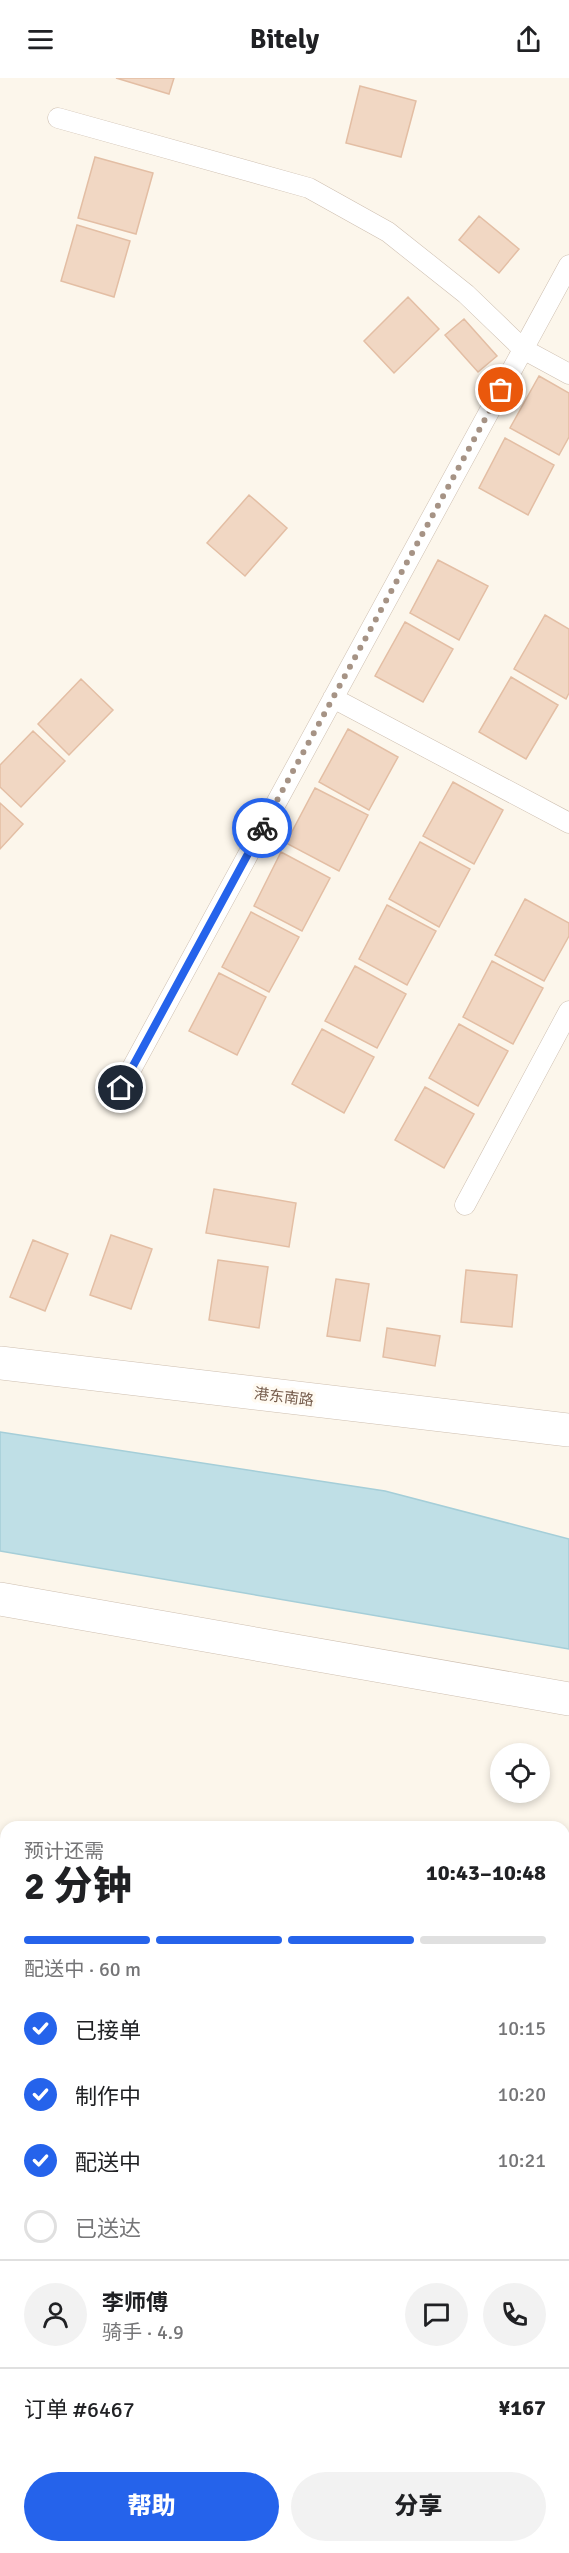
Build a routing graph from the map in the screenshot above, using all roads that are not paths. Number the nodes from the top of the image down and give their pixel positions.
1 (58, 118) dead end
2 (569, 265) edge
3 (523, 349) junction
4 (569, 374) edge
5 (333, 698) junction
6 (569, 823) edge
7 (569, 1011) edge
8 (121, 1088) dead end
9 (465, 1205) dead end
10 (0, 1363) edge
11 (569, 1430) edge
12 (0, 1599) edge
13 (569, 1699) edge

1 - 3 lane
2 - 3 lane
3 - 4 lane
3 - 5 lane
5 - 6 lane
5 - 8 lane
7 - 9 lane
10 - 11 street, 港东南路
12 - 13 street

